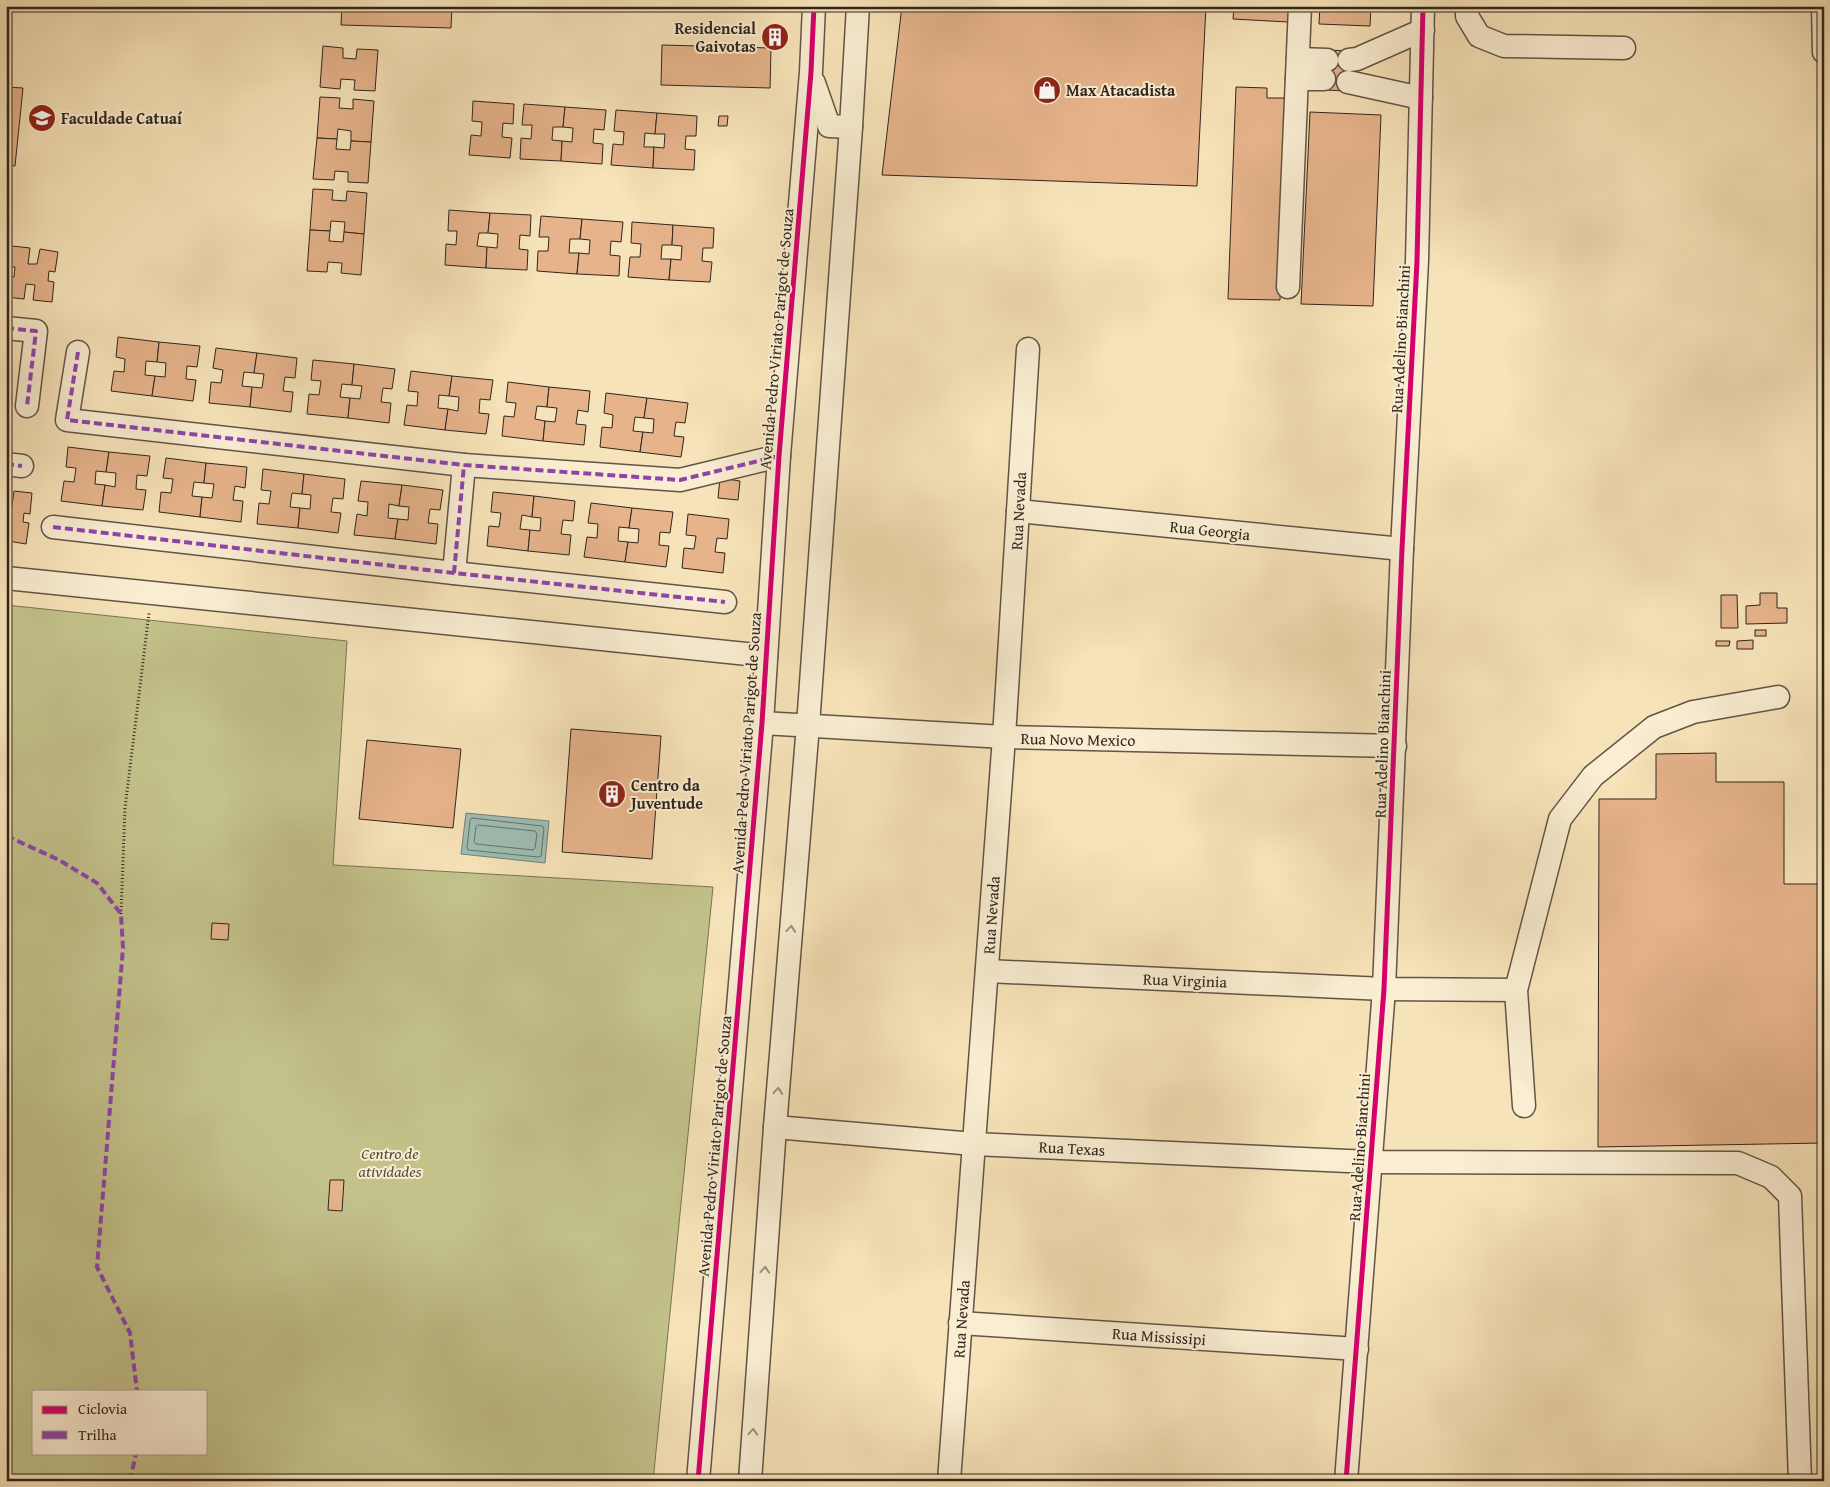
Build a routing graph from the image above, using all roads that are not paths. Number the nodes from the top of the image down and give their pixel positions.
1 (814, 6) edge
2 (858, 6) edge
3 (1300, 6) edge
4 (1423, 6) edge
5 (1467, 6) edge
6 (1823, 6) edge
7 (1423, 30) junction
8 (1624, 48) dead end
9 (1824, 52) edge
10 (1297, 69) junction
11 (1325, 70) dead end
12 (811, 72) junction
13 (1421, 98) junction
14 (851, 127) junction
15 (1288, 287) dead end
16 (6, 328) edge
17 (1028, 349) dead end
18 (78, 352) dead end
19 (27, 406) dead end
20 (778, 456) junction
21 (464, 465) junction
22 (1018, 511) junction
23 (54, 527) dead end
24 (1402, 549) junction
25 (454, 573) junction
26 (6, 578) edge
27 (725, 602) dead end
28 (766, 656) junction
29 (1778, 697) dead end
30 (762, 723) junction
31 (808, 725) junction
32 (1004, 737) junction
33 (1395, 746) junction
34 (987, 971) junction
35 (1384, 988) junction
36 (1516, 990) junction
37 (1524, 1106) dead end
38 (775, 1127) junction
39 (974, 1144) junction
40 (1370, 1162) junction
41 (960, 1324) junction
42 (1357, 1349) junction
43 (698, 1481) edge
44 (750, 1481) edge
45 (949, 1481) edge
46 (1346, 1481) edge
47 (1800, 1481) edge

1 - 12 street, Avenida Pedro Viriato Parigot de Souza
2 - 14 street
3 - 10 street
4 - 7 street, Rua Adelino Bianchini
5 - 8 street
6 - 9 street
7 - 13 street, Rua Adelino Bianchini
7 - 13 street
10 - 11 street
10 - 15 street
12 - 14 street
12 - 20 street, Avenida Pedro Viriato Parigot de Souza
13 - 24 street, Rua Adelino Bianchini
14 - 31 street
16 - 19 street
17 - 22 street, Rua Nevada
18 - 21 street
20 - 21 street
20 - 28 street, Avenida Pedro Viriato Parigot de Souza
21 - 25 street
22 - 24 street, Rua Georgia
22 - 32 street, Rua Nevada
23 - 25 street
24 - 33 street, Rua Adelino Bianchini
25 - 27 street
26 - 28 street
28 - 30 street, Avenida Pedro Viriato Parigot de Souza
29 - 36 street
30 - 31 street, Rua Novo Mexico
30 - 43 street, Avenida Pedro Viriato Parigot de Souza
31 - 32 street, Rua Novo Mexico
38 -> 31 street
32 - 33 street, Rua Novo Mexico
32 - 34 street, Rua Nevada
33 - 35 street, Rua Adelino Bianchini
34 - 35 street, Rua Virginia
34 - 39 street, Rua Nevada
35 - 36 street, Rua Virginia
35 - 40 street, Rua Adelino Bianchini
36 - 37 street
38 - 39 street, Rua Texas
44 -> 38 street
39 - 40 street, Rua Texas
39 - 41 street, Rua Nevada
40 - 42 street, Rua Adelino Bianchini
40 - 47 street, Rua Texas
41 - 42 street, Rua Mississipi
41 - 45 street, Rua Nevada
42 - 46 street, Rua Adelino Bianchini

